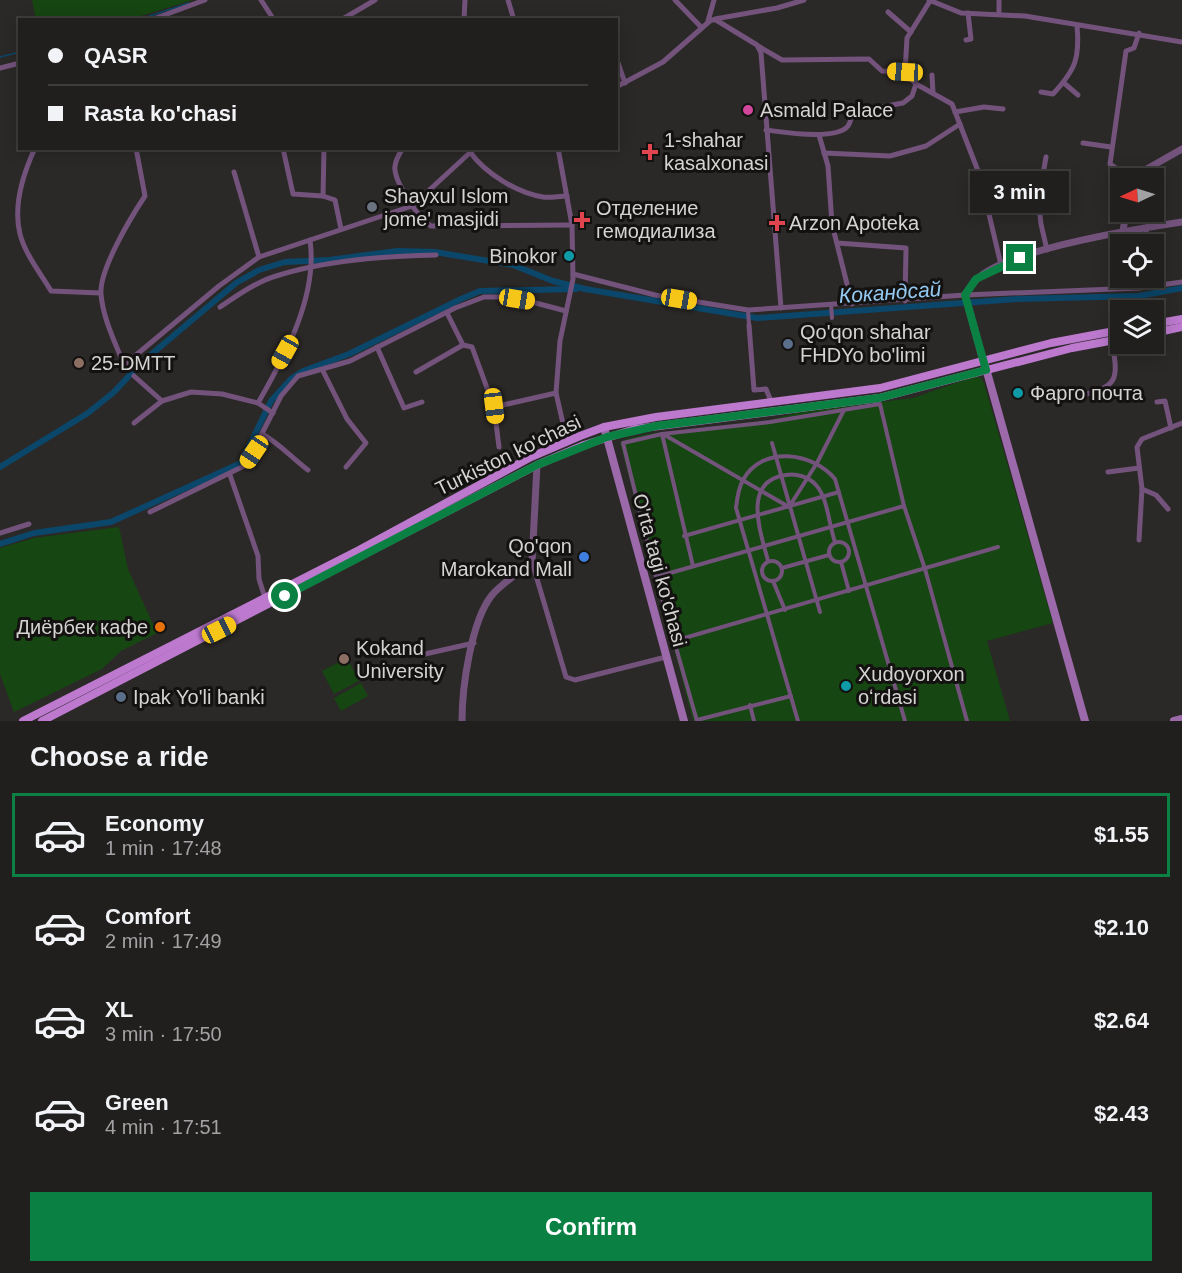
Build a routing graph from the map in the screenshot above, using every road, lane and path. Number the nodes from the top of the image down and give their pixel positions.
1 (205, 0) edge
2 (261, 0) edge
3 (375, 0) edge
4 (465, 0) edge
5 (508, 0) edge
6 (675, 0) edge
7 (714, 0) edge
8 (804, 0) edge
9 (930, 0) edge
10 (999, 0) edge
11 (888, 12) dead end
12 (968, 14) junction
13 (999, 14) junction
14 (156, 18) edge
15 (273, 18) edge
16 (344, 18) edge
17 (464, 18) edge
18 (513, 18) edge
19 (711, 20) junction
20 (1077, 25) junction
21 (701, 27) junction
22 (910, 32) junction
23 (1139, 33) junction
24 (966, 40) dead end
25 (1182, 42) edge
26 (757, 45) junction
27 (618, 63) edge
28 (18, 64) edge
29 (0, 68) edge
30 (905, 72) junction
31 (932, 75) dead end
32 (625, 83) junction
33 (1064, 83) junction
34 (916, 84) junction
35 (618, 86) edge
36 (1041, 92) dead end
37 (933, 93) junction
38 (1078, 95) dead end
39 (1004, 109) dead end
40 (955, 112) junction
41 (960, 124) junction
42 (766, 130) junction
43 (819, 135) junction
44 (1083, 143) dead end
45 (1111, 147) junction
46 (1182, 148) edge
47 (34, 150) edge
48 (136, 150) edge
49 (324, 150) edge
50 (402, 150) edge
51 (472, 150) edge
52 (558, 150) edge
53 (284, 153) dead end
54 (824, 153) junction
55 (1046, 157) dead end
56 (1116, 168) edge
57 (1151, 168) edge
58 (234, 172) dead end
59 (1036, 181) junction
60 (983, 188) junction
61 (323, 196) junction
62 (567, 196) junction
63 (412, 206) junction
64 (1124, 222) edge
65 (1182, 222) edge
66 (572, 225) junction
67 (1146, 228) junction
68 (341, 229) junction
69 (1123, 231) junction
70 (1146, 234) edge
71 (310, 240) junction
72 (837, 243) junction
73 (1047, 249) junction
74 (436, 255) dead end
75 (259, 257) junction
76 (1001, 266) junction
77 (312, 267) junction
78 (573, 276) junction
79 (1182, 282) edge
80 (1164, 284) edge
81 (1110, 288) edge
82 (100, 292) junction
83 (965, 295) junction
84 (904, 301) junction
85 (831, 304) junction
86 (852, 304) junction
87 (220, 307) dead end
88 (782, 308) junction
89 (748, 310) junction
90 (566, 311) junction
91 (447, 313) junction
92 (832, 318) dead end
93 (1182, 319) edge
94 (1164, 322) edge
95 (749, 325) joint
96 (1182, 327) edge
97 (1164, 331) edge
98 (1110, 332) edge
99 (1110, 341) edge
100 (463, 345) junction
101 (377, 347) junction
102 (1116, 354) edge
103 (985, 365) junction
104 (323, 371) junction
105 (416, 372) dead end
106 (134, 376) dead end
107 (556, 393) junction
108 (1079, 396) dead end
109 (162, 400) junction
110 (771, 401) junction
111 (422, 402) dead end
112 (1157, 402) dead end
113 (260, 404) junction
114 (494, 406) junction
115 (844, 410) junction
116 (272, 412) junction
117 (134, 423) dead end
118 (1182, 423) edge
119 (604, 427) junction
120 (1172, 428) junction
121 (262, 434) junction
122 (662, 434) junction
123 (607, 437) junction
124 (567, 441) junction
125 (772, 443) dead end
126 (499, 447) dead end
127 (776, 458) junction
128 (817, 463) junction
129 (537, 465) junction
130 (346, 467) dead end
131 (1140, 468) junction
132 (308, 470) dead end
133 (1108, 472) dead end
134 (230, 475) junction
135 (781, 476) junction
136 (806, 479) junction
137 (742, 481) junction
138 (1142, 489) junction
139 (761, 492) junction
140 (839, 492) junction
141 (822, 497) junction
142 (904, 506) junction
143 (789, 507) junction
144 (1168, 509) dead end
145 (150, 512) dead end
146 (757, 516) junction
147 (738, 522) junction
148 (847, 522) junction
149 (29, 524) dead end
150 (830, 527) junction
151 (0, 533) edge
152 (684, 536) junction
153 (797, 536) junction
154 (1139, 540) dead end
155 (835, 542) junction
156 (764, 546) junction
157 (998, 547) dead end
158 (748, 551) junction
159 (829, 555) junction
160 (768, 561) junction
161 (806, 561) junction
162 (532, 562) junction
163 (841, 562) junction
164 (693, 566) junction
165 (782, 568) junction
166 (925, 569) junction
167 (656, 577) junction
168 (773, 581) junction
169 (867, 585) junction
170 (849, 591) junction
171 (265, 598) junction
172 (817, 601) junction
173 (785, 610) junction
174 (820, 612) dead end
175 (766, 615) junction
176 (674, 641) junction
177 (474, 643) junction
178 (425, 654) dead end
179 (666, 657) junction
180 (790, 696) junction
181 (750, 705) junction
182 (1182, 719) edge
183 (23, 721) edge
184 (42, 721) edge
185 (462, 721) edge
186 (684, 721) edge
187 (697, 721) edge
188 (754, 721) edge
189 (798, 721) edge
190 (905, 721) edge
191 (967, 721) edge
192 (1085, 721) edge
193 (1174, 721) edge

1 - 14 street
2 - 15 street
3 - 16 street
4 - 17 street
5 - 18 street
6 - 21 street
7 - 19 street
8 - 19 street
9 - 12 street
9 - 22 street
10 - 13 street
11 - 22 street
12 - 13 street
12 - 24 street
13 - 20 street
19 - 21 street
19 - 26 street
20 - 23 street
20 - 33 street
21 - 32 street
22 - 30 street
23 - 25 street
23 - 45 street
26 - 30 street
26 - 42 street
27 - 32 street
28 - 29 street
30 - 34 street
31 - 37 street
32 - 35 street
33 - 36 street
33 - 38 street
34 - 37 street
34 - 43 street
37 - 40 street
39 - 40 street
40 - 41 street
41 - 54 street
41 - 60 street
42 - 43 street
42 - 88 street
43 - 54 street
44 - 45 street
45 - 56 street
46 - 57 street
47 - 82 street
48 - 82 street
49 - 61 street
50 - 63 street
51 - 62 street
51 - 63 street
52 - 62 street
53 - 61 street
54 - 72 street
55 - 59 street
58 - 75 street
59 - 60 street
59 - 73 street
60 - 76 street
61 - 68 street
62 - 66 street
63 - 66 street
63 - 68 street
64 - 69 street
65 - 67 street
66 - 78 street
67 - 69 street
67 - 70 street
68 - 71 street
69 - 73 street
71 - 75 street
71 - 77 street
72 - 84 street
72 - 86 street
73 - 76 street
74 - 77 street
75 - 82 street
76 - 83 street
77 - 87 street
77 - 113 street
78 - 89 street
78 - 90 street
79 - 80 street
81 - 83 street
83 - 84 street
83 - 103 street
84 - 86 street
85 - 86 street
85 - 88 street
85 - 92 street
88 - 89 street
89 - 95 street
90 - 91 street
90 - 107 street
91 - 100 street
91 - 101 street
93 - 94 main road
95 - 110 street
96 - 97 main road
98 - 103 main road, Turkiston ko'chasi
99 - 103 main road, Turkiston ko'chasi
100 - 105 street
100 - 114 street
101 - 104 street
101 - 111 street
102 - 108 street
103 - 110 main road, Turkiston ko'chasi
103 - 123 main road, Turkiston ko'chasi
103 - 192 main road
104 - 116 street
104 - 130 street
106 - 109 street
107 - 114 street
107 - 124 street
109 - 113 street
109 - 117 street
110 - 119 main road, Turkiston ko'chasi
112 - 120 street
113 - 116 street
114 - 126 street
115 - 122 street
115 - 128 street
115 - 142 street
116 - 121 street
118 - 120 street
119 - 123 main road, O'rta tagi ko'chasi
119 - 124 main road, Turkiston ko'chasi
120 - 131 street
121 - 132 street
121 - 134 street
122 - 137 street
122 - 152 street
122 - 167 street
123 - 129 main road, Turkiston ko'chasi
123 - 179 main road, O'rta tagi ko'chasi
124 - 171 main road, Turkiston ko'chasi
125 - 127 street
127 - 128 street
127 - 135 street
127 - 137 street
128 - 136 street
128 - 140 street
129 - 162 street
129 - 184 main road, Turkiston ko'chasi
131 - 133 street
131 - 138 street
134 - 145 street
134 - 171 street
135 - 136 street
135 - 139 street
135 - 143 street
136 - 141 street
136 - 143 street
137 - 139 street
137 - 147 street
138 - 144 street
138 - 154 street
139 - 143 street
139 - 146 street
140 - 141 street
140 - 148 street
141 - 143 street
141 - 150 street
142 - 148 street
142 - 166 street
143 - 146 street
143 - 153 street
146 - 147 street
146 - 156 street
147 - 152 street
147 - 158 street
148 - 150 street
148 - 169 street
149 - 151 street
150 - 153 street
150 - 155 street
152 - 164 street
153 - 156 street
153 - 161 street
155 - 159 street
155 - 163 street
156 - 158 street
156 - 160 street
157 - 166 street
158 - 164 street
158 - 175 street
159 - 161 street
159 - 163 street
160 - 165 street
160 - 168 street
161 - 165 street
161 - 172 street
162 - 177 street
162 - 179 street
163 - 170 street
164 - 167 street
165 - 168 street
166 - 169 street
166 - 191 street
167 - 176 street
168 - 173 street
169 - 170 street
169 - 190 street
170 - 172 street
171 - 183 main road, Turkiston ko'chasi
172 - 173 street
172 - 174 street
173 - 175 street
175 - 176 street
175 - 180 street
176 - 187 street
177 - 178 street
177 - 185 street
179 - 186 main road, O'rta tagi ko'chasi
180 - 181 street
180 - 189 street
181 - 187 street
181 - 188 street
182 - 193 main road

